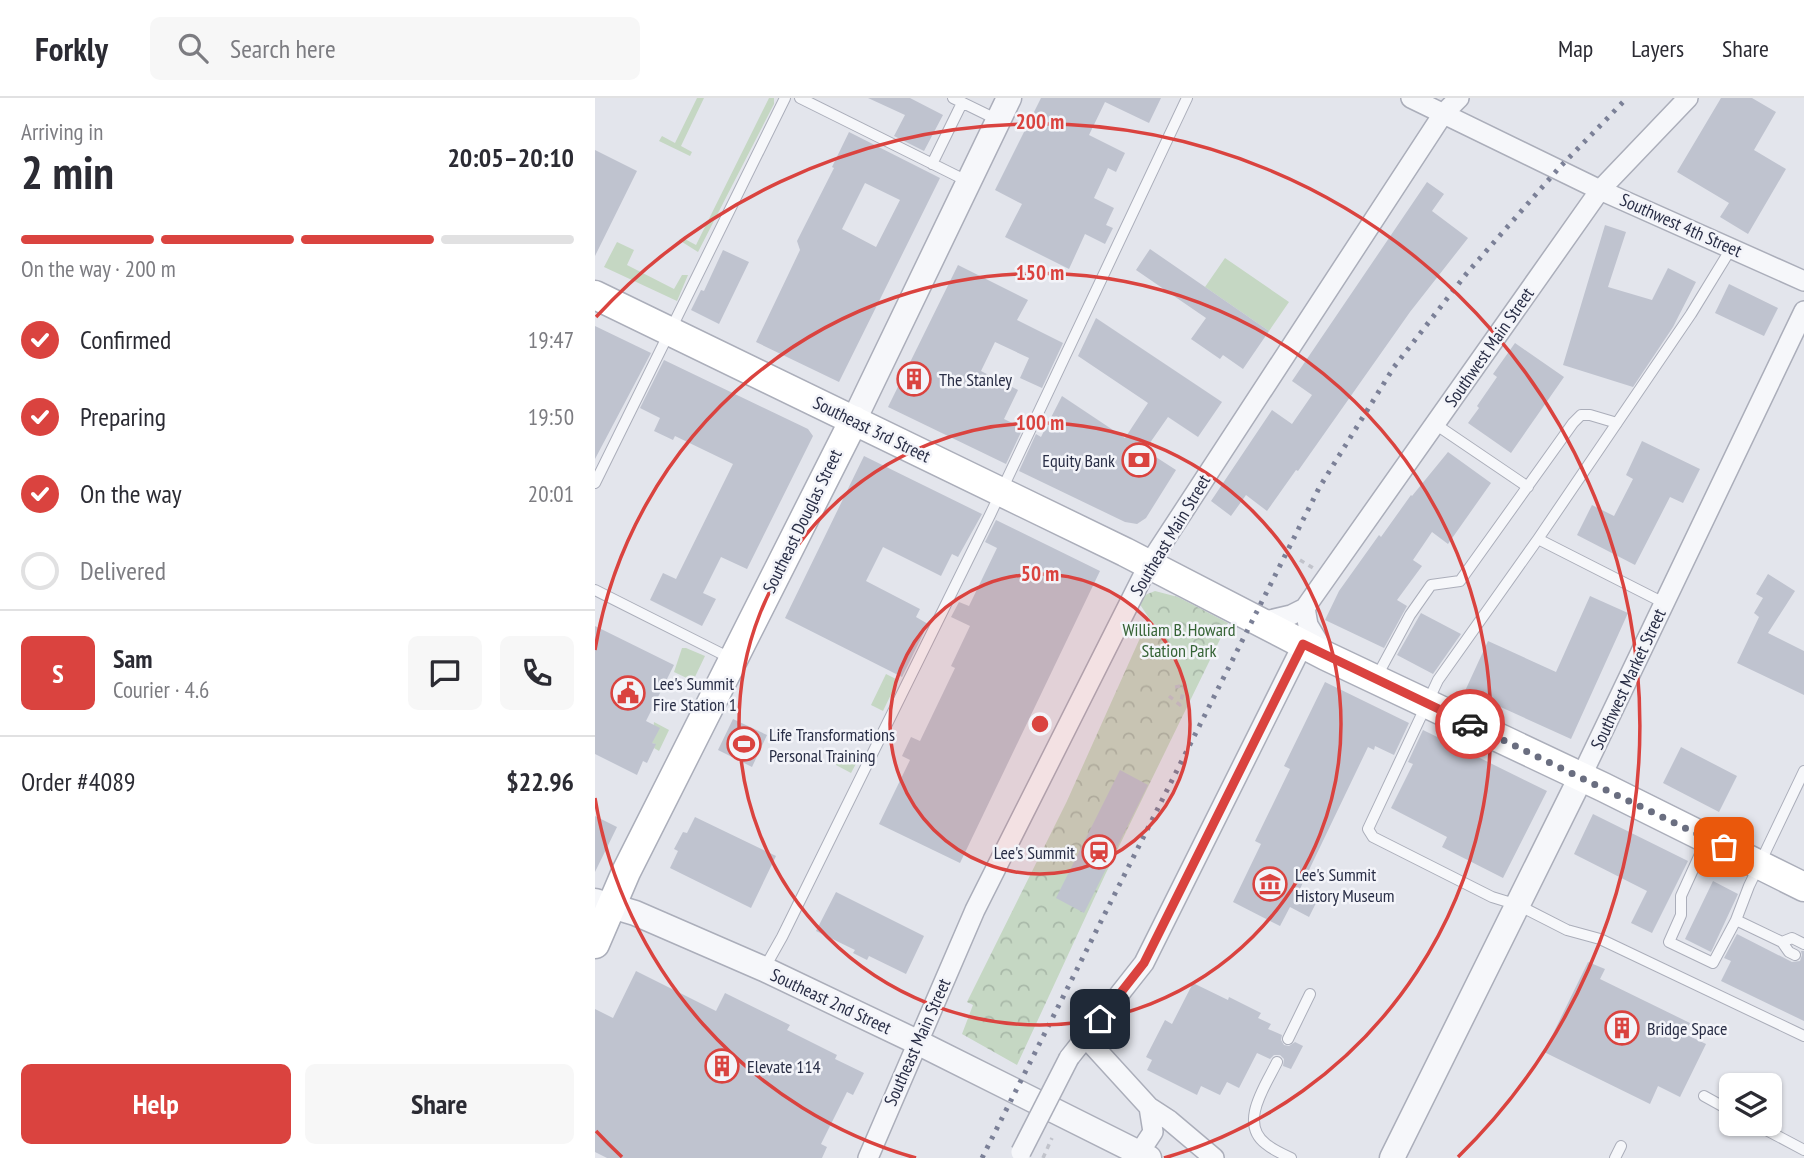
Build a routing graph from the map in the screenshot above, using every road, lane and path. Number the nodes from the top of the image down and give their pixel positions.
1 (785, 98) edge
2 (800, 98) edge
3 (1009, 98) edge
4 (1187, 98) edge
5 (1411, 98) edge
6 (1459, 98) edge
7 (1688, 98) edge
8 (958, 100) edge
9 (1443, 114) junction
10 (998, 121) junction
11 (932, 164) junction
12 (969, 182) junction
13 (1600, 190) junction
14 (1733, 247) junction
15 (1804, 281) edge
16 (595, 295) edge
17 (1804, 311) edge
18 (671, 332) junction
19 (854, 420) junction
20 (1617, 423) junction
21 (1435, 424) junction
22 (595, 483) edge
23 (1528, 486) junction
24 (1000, 493) junction
25 (1538, 539) junction
26 (1149, 564) junction
27 (595, 590) edge
28 (1664, 603) junction
29 (1305, 608) junction
30 (1261, 622) junction
31 (1315, 650) junction
32 (733, 660) junction
33 (1375, 679) junction
34 (1171, 688) dead end
35 (1169, 695) dead end
36 (1428, 704) junction
37 (1804, 771) edge
38 (1581, 777) junction
39 (1707, 839) junction
40 (1759, 864) junction
41 (1804, 887) edge
42 (603, 904) edge
43 (1518, 905) junction
44 (1735, 920) junction
45 (1782, 942) junction
46 (595, 944) edge
47 (1804, 944) edge
48 (1795, 955) dead end
49 (764, 969) junction
50 (1310, 993) dead end
51 (1804, 1036) edge
52 (1086, 1038) junction
53 (1288, 1038) dead end
54 (917, 1042) junction
55 (1277, 1062) dead end
56 (1704, 1096) dead end
57 (1719, 1104) edge
58 (1149, 1107) junction
59 (1778, 1136) edge
60 (1052, 1138) dead end
61 (1621, 1146) dead end
62 (1804, 1150) edge
63 (1019, 1155) edge
64 (1144, 1156) edge
65 (868, 1158) edge
66 (1043, 1158) edge
67 (1214, 1158) edge
68 (1291, 1158) edge
69 (1392, 1158) edge
70 (1615, 1158) edge

1 - 18 lane
2 - 11 lane
3 - 10 street, Southeast Douglas Street
4 - 24 lane
5 - 9 street, Southwest 4th Street
6 - 9 street, Southeast Main Street
7 - 13 street, Southwest Main Street
8 - 10 lane
8 - 11 lane
9 - 13 street, Southwest 4th Street
9 - 26 street, Southeast Main Street
10 - 12 street, Southeast Douglas Street
11 - 12 lane
12 - 19 street, Southeast Douglas Street
13 - 14 street, Southwest 4th Street
13 - 21 street, Southwest Main Street
14 - 15 street, Southwest 4th Street
14 - 20 lane
16 - 18 main road, Southeast 3rd Street
17 - 28 street, Southwest Market Street
18 - 19 main road, Southeast 3rd Street
18 - 22 lane
19 - 24 main road, Southeast 3rd Street
19 - 32 main road, Southeast Douglas Street
20 - 23 lane
20 - 25 lane
21 - 23 lane
21 - 29 street, Southwest Main Street
23 - 33 lane
24 - 26 main road, Southeast 3rd Street
24 - 49 lane
25 - 28 lane
25 - 36 lane
26 - 30 main road, Southeast 3rd Street
26 - 54 street, Southeast Main Street
27 - 32 lane
28 - 38 street, Southwest Market Street
29 - 30 street
29 - 31 street
30 - 31 main road, Southeast 3rd Street
31 - 33 main road, Southeast 3rd Street
31 - 52 street
32 - 42 main road, Southeast Douglas Street
33 - 36 main road, Southeast 3rd Street
34 - 35 path
36 - 38 main road, Southeast 3rd Street
36 - 43 lane
37 - 40 lane
38 - 39 main road, Southeast 3rd Street
38 - 43 street, Southwest Market Street
39 - 40 main road, Southeast 3rd Street
39 - 44 lane
40 - 41 main road, Southeast 3rd Street
40 - 44 lane
42 - 46 main road, Southeast Douglas Street
42 - 49 street, Southeast 2nd Street
43 - 51 lane
43 - 69 street, Southwest Market Street
44 - 45 lane
45 - 47 lane
45 - 48 lane
49 - 54 street, Southeast 2nd Street
50 - 53 lane
52 - 58 street
52 - 63 street, bridge
54 - 64 street, Southeast 2nd Street
54 - 65 street, Southeast Main Street
55 - 68 lane
56 - 57 lane
58 - 64 street
58 - 67 street
59 - 62 lane
60 - 66 path
61 - 70 lane

